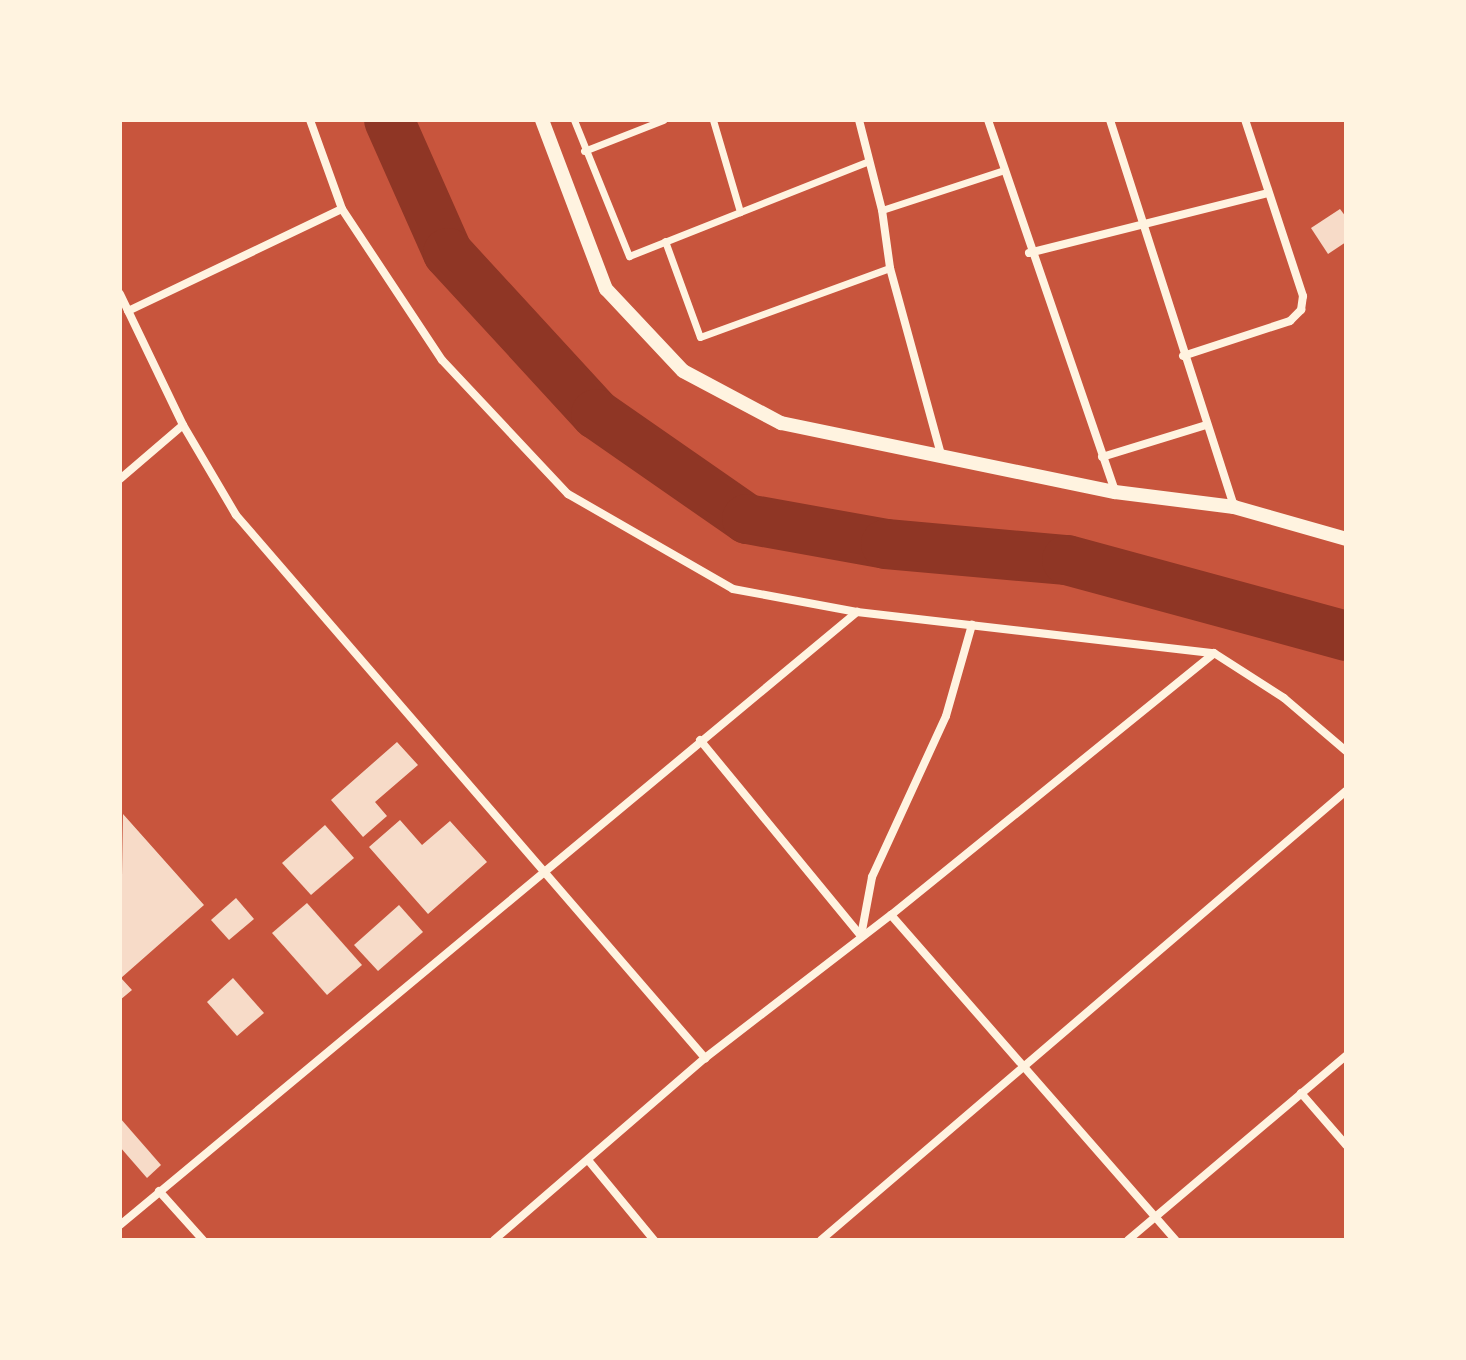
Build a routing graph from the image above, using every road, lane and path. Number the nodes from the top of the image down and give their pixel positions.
1 (310, 120) edge
2 (542, 120) edge
3 (574, 120) edge
4 (663, 120) edge
5 (713, 120) edge
6 (859, 120) edge
7 (988, 120) edge
8 (1110, 120) edge
9 (1245, 120) edge
10 (584, 151) junction
11 (867, 162) junction
12 (1001, 171) junction
13 (1268, 193) junction
14 (342, 209) junction
15 (882, 210) junction
16 (740, 212) junction
17 (1144, 221) junction
18 (665, 241) junction
19 (1029, 253) junction
20 (890, 268) junction
21 (120, 294) edge
22 (128, 311) junction
23 (1183, 356) junction
24 (183, 425) junction
25 (1206, 425) junction
26 (1102, 457) junction
27 (942, 459) junction
28 (120, 479) edge
29 (1115, 492) junction
30 (1234, 507) junction
31 (1346, 539) edge
32 (857, 612) junction
33 (972, 625) junction
34 (1214, 653) junction
35 (700, 740) junction
36 (1346, 751) edge
37 (1346, 791) edge
38 (546, 874) junction
39 (891, 915) junction
40 (861, 936) junction
41 (1346, 1056) edge
42 (705, 1058) junction
43 (1027, 1067) junction
44 (1301, 1093) junction
45 (1346, 1145) edge
46 (588, 1160) junction
47 (159, 1191) junction
48 (1156, 1216) junction
49 (120, 1225) edge
50 (203, 1240) edge
51 (494, 1240) edge
52 (654, 1240) edge
53 (821, 1240) edge
54 (1128, 1240) edge
55 (1176, 1240) edge

1 - 14 street
2 - 27 street
3 - 10 street
4 - 10 street
5 - 16 street
6 - 11 street
7 - 12 street
8 - 17 street
9 - 13 street
10 - 18 street
11 - 15 street
11 - 16 street
12 - 15 street
12 - 19 street
13 - 17 street
13 - 23 street
14 - 22 street
14 - 32 street
15 - 20 street
16 - 18 street
17 - 19 street
17 - 23 street
18 - 20 street
19 - 26 street
20 - 27 street
21 - 22 street
22 - 24 street
23 - 25 street
24 - 28 street
24 - 38 street
25 - 26 street
25 - 30 street
26 - 29 street
27 - 29 street
29 - 30 street
30 - 31 street
32 - 33 street
32 - 35 street
33 - 34 street
33 - 40 street
34 - 36 street
34 - 39 street
35 - 38 street
35 - 40 street
37 - 43 street
38 - 42 street
38 - 47 street
39 - 40 street
39 - 43 street
40 - 42 street
41 - 44 street
42 - 46 street
43 - 48 street
43 - 53 street
44 - 45 street
44 - 48 street
46 - 51 street
46 - 52 street
47 - 49 street
47 - 50 street
48 - 54 street
48 - 55 street

